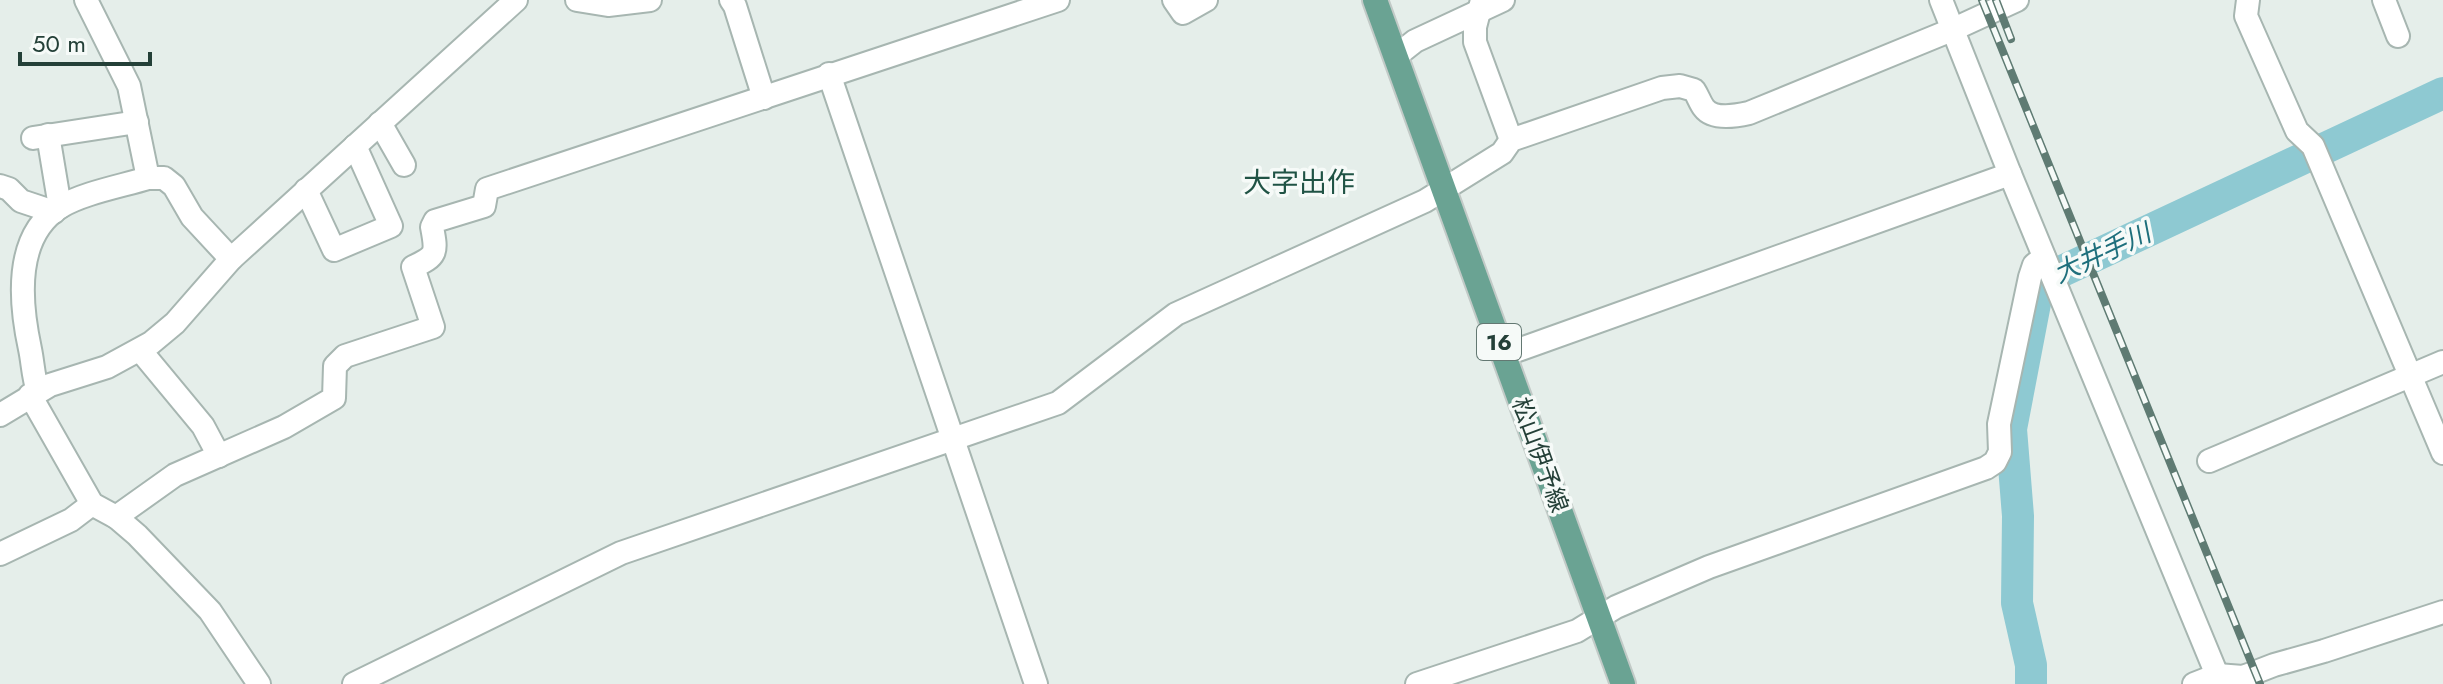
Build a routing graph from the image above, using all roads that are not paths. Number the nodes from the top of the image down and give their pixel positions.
1 (86, 0) edge
2 (516, 0) edge
3 (577, 0) edge
4 (650, 0) edge
5 (1058, 0) edge
6 (1174, 0) edge
7 (1206, 0) edge
8 (1375, 0) edge
9 (1503, 0) edge
10 (1941, 0) edge
11 (2017, 0) edge
12 (2248, 0) edge
13 (2384, 0) edge
14 (738, 2) edge
15 (1482, 5) edge
16 (1954, 29) junction
17 (2398, 36) dead end
18 (1396, 56) junction
19 (829, 74) junction
20 (764, 98) junction
21 (137, 122) junction
22 (380, 123) junction
23 (1511, 140) junction
24 (355, 146) junction
25 (404, 165) dead end
26 (2010, 174) junction
27 (148, 178) junction
28 (0, 186) edge
29 (1444, 189) junction
30 (306, 190) junction
31 (57, 210) junction
32 (231, 259) junction
33 (2049, 268) junction
34 (140, 350) junction
35 (1504, 355) junction
36 (2443, 362) edge
37 (2411, 375) junction
38 (34, 393) junction
39 (0, 415) edge
40 (952, 440) junction
41 (2443, 453) edge
42 (219, 456) junction
43 (2209, 461) dead end
44 (92, 504) junction
45 (116, 517) junction
46 (0, 554) edge
47 (2443, 612) edge
48 (1600, 617) junction
49 (2217, 675) junction
50 (259, 684) edge
51 (354, 684) edge
52 (1036, 684) edge
53 (1417, 684) edge
54 (1623, 684) edge
55 (2194, 684) edge

1 - 21 street
2 - 22 street
3 - 4 street
5 - 19 street
6 - 7 street
8 - 18 main road, 松山伊予線 / 16
9 - 15 street
10 - 16 street
11 - 16 street
12 - 37 street
13 - 17 street
14 - 20 street
15 - 18 street
15 - 23 street
16 - 23 street
16 - 26 street
18 - 29 main road, 松山伊予線 / 16
19 - 20 street
19 - 40 street
20 - 42 street
21 - 27 street
21 - 31 street
22 - 24 street
22 - 25 street
23 - 29 street
24 - 30 street
24 - 30 street
26 - 33 street
26 - 35 street
27 - 31 street
27 - 32 street
28 - 31 street
29 - 35 main road, 松山伊予線 / 16
29 - 40 street
30 - 32 street
31 - 38 street
32 - 34 street
33 - 48 street
33 - 49 street
34 - 38 street
34 - 42 street
35 - 48 main road, 松山伊予線 / 16
36 - 37 street
37 - 41 street
37 - 43 street
38 - 39 street
38 - 44 street
40 - 51 street
40 - 52 street
42 - 45 street
44 - 45 street
44 - 46 street
45 - 50 street
47 - 49 street
48 - 53 street
48 - 54 main road, 松山伊予線 / 16
49 - 55 street

